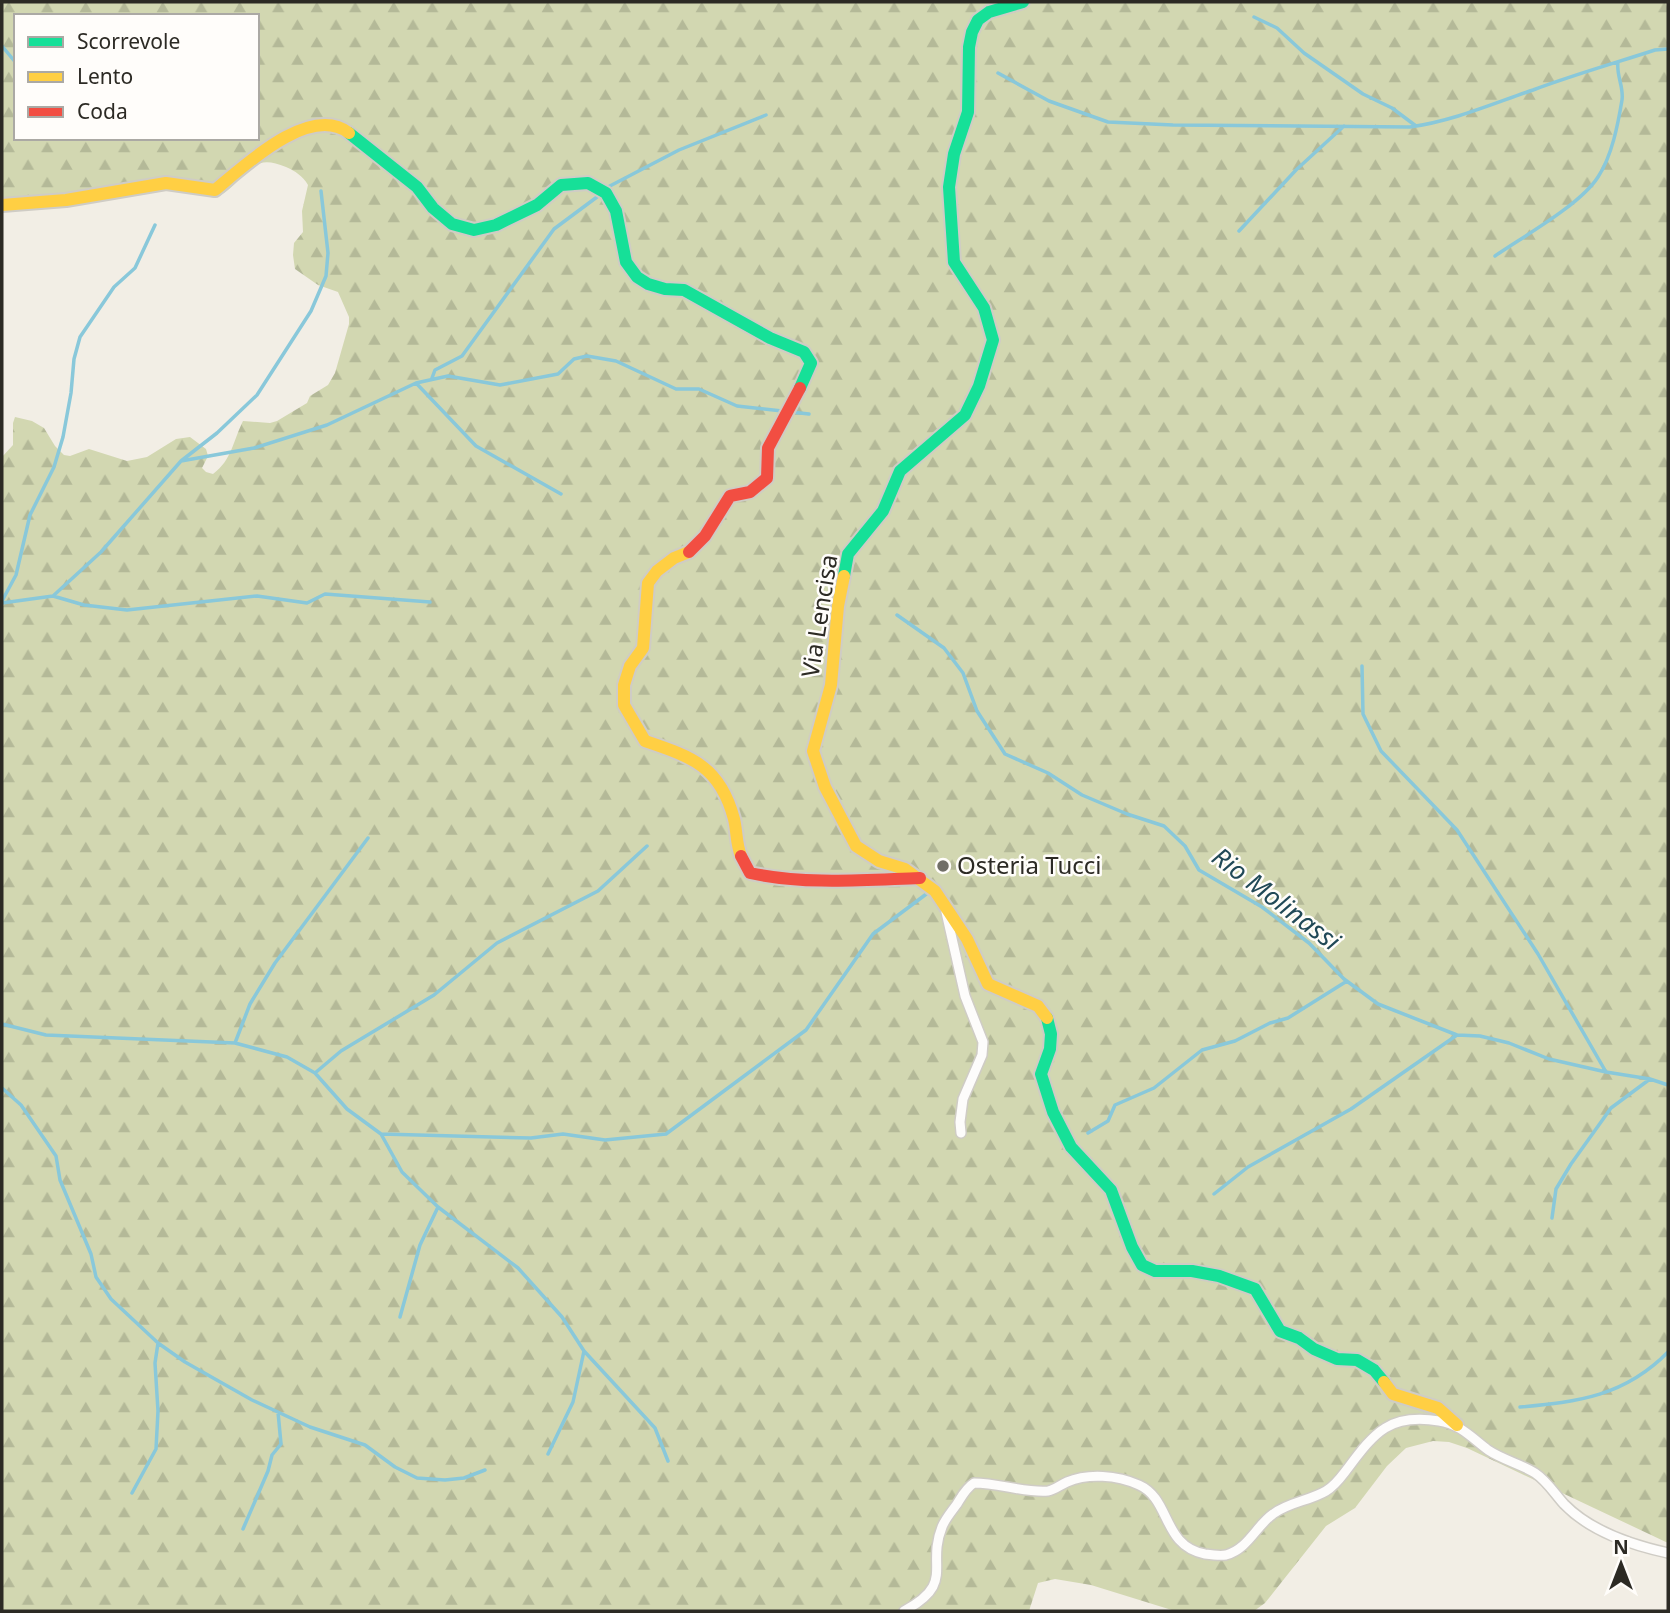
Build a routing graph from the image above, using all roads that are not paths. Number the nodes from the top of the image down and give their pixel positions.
1 (1023, 2) edge
2 (2, 205) edge
3 (920, 878) junction
4 (945, 906) junction
5 (961, 1133) dead end
6 (1457, 1425) junction
7 (1668, 1553) edge
8 (904, 1611) edge

1 - 3 street, Via Lencisa
2 - 3 street
3 - 4 street, Via Lencisa
4 - 5 street, Via Lencisa
4 - 6 street
6 - 7 street
6 - 8 street

